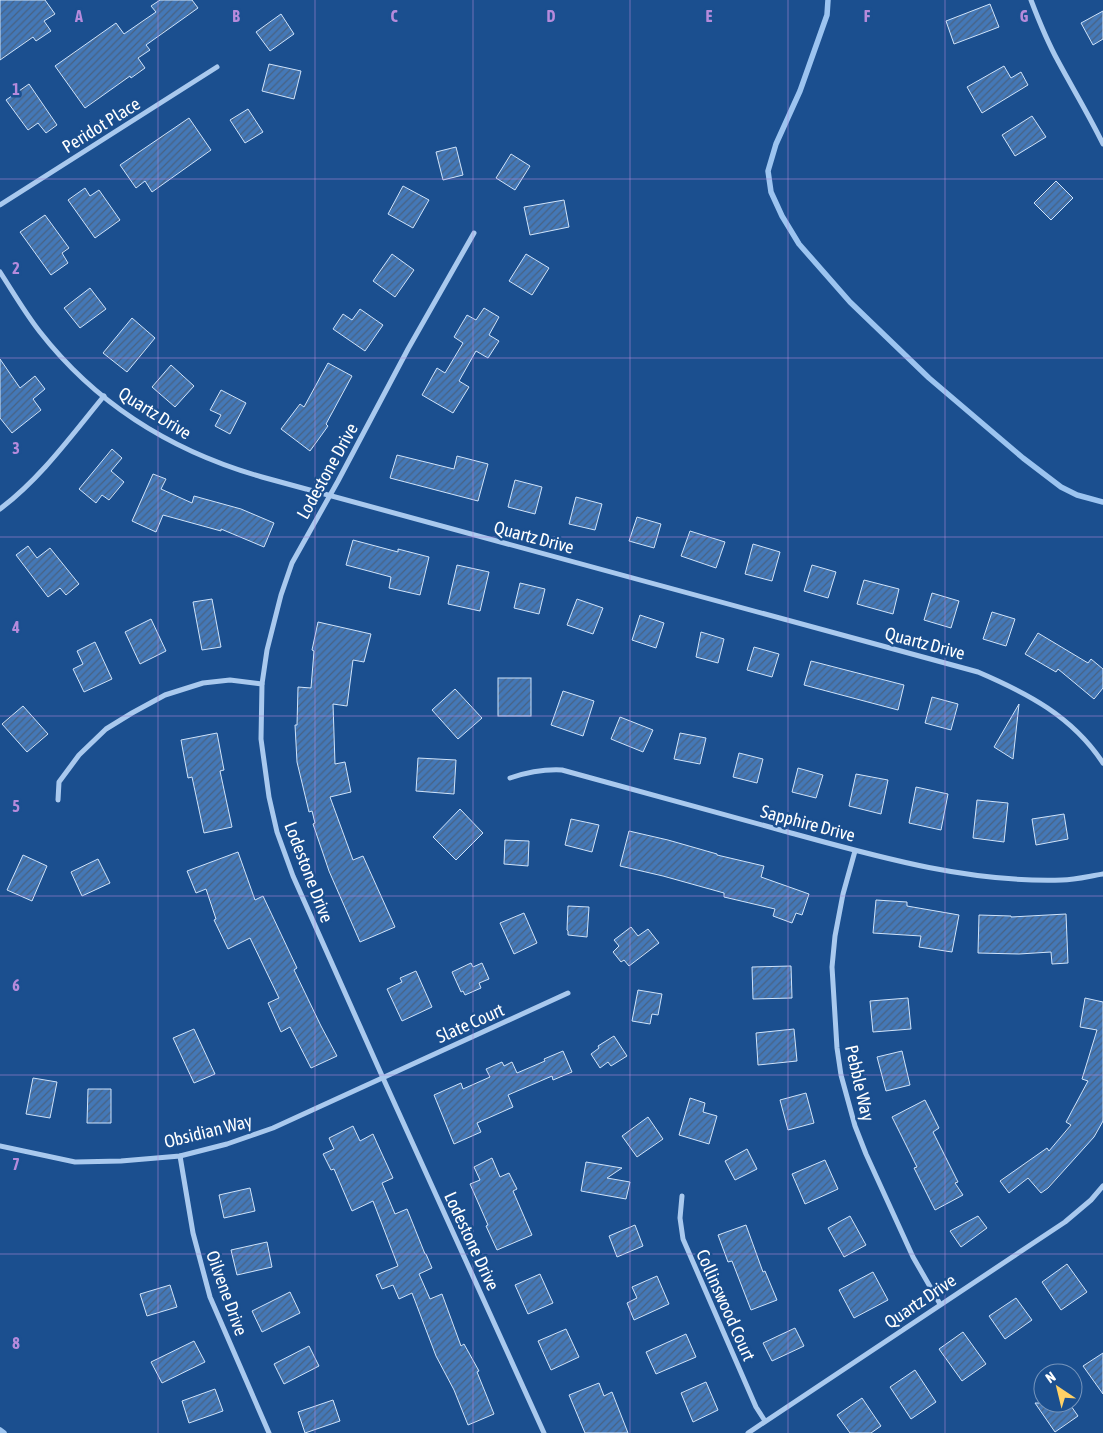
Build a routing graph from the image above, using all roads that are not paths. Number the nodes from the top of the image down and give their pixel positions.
1 (1031, 0) edge
2 (217, 67) dead end
3 (1103, 144) edge
4 (0, 205) edge
5 (474, 233) dead end
6 (0, 272) edge
7 (104, 396) junction
8 (330, 496) junction
9 (0, 509) edge
10 (262, 684) junction
11 (1103, 763) edge
12 (510, 778) dead end
13 (58, 800) dead end
14 (855, 851) junction
15 (1103, 874) edge
16 (568, 993) dead end
17 (382, 1078) junction
18 (0, 1146) edge
19 (180, 1156) junction
20 (1103, 1186) edge
21 (682, 1196) dead end
22 (940, 1304) junction
23 (765, 1421) junction
24 (269, 1433) edge
25 (544, 1433) edge
26 (748, 1433) edge

1 - 3 street
2 - 4 street, Peridot Place
5 - 8 street, Lodestone Drive
6 - 7 street, Quartz Drive
7 - 8 street, Quartz Drive
7 - 9 street
8 - 10 street, Lodestone Drive
8 - 11 street, Quartz Drive
10 - 13 street
10 - 17 street, Lodestone Drive
12 - 14 street, Sapphire Drive
14 - 15 street, Sapphire Drive
14 - 22 street, Pebble Way
16 - 17 street, Slate Court
17 - 19 street, Obsidian Way
17 - 25 street, Lodestone Drive
18 - 19 street, Obsidian Way
19 - 24 street, Oilvene Drive
20 - 22 street, Quartz Drive
21 - 23 street, Collinswood Court
22 - 23 street, Quartz Drive
23 - 26 street, Quartz Drive

